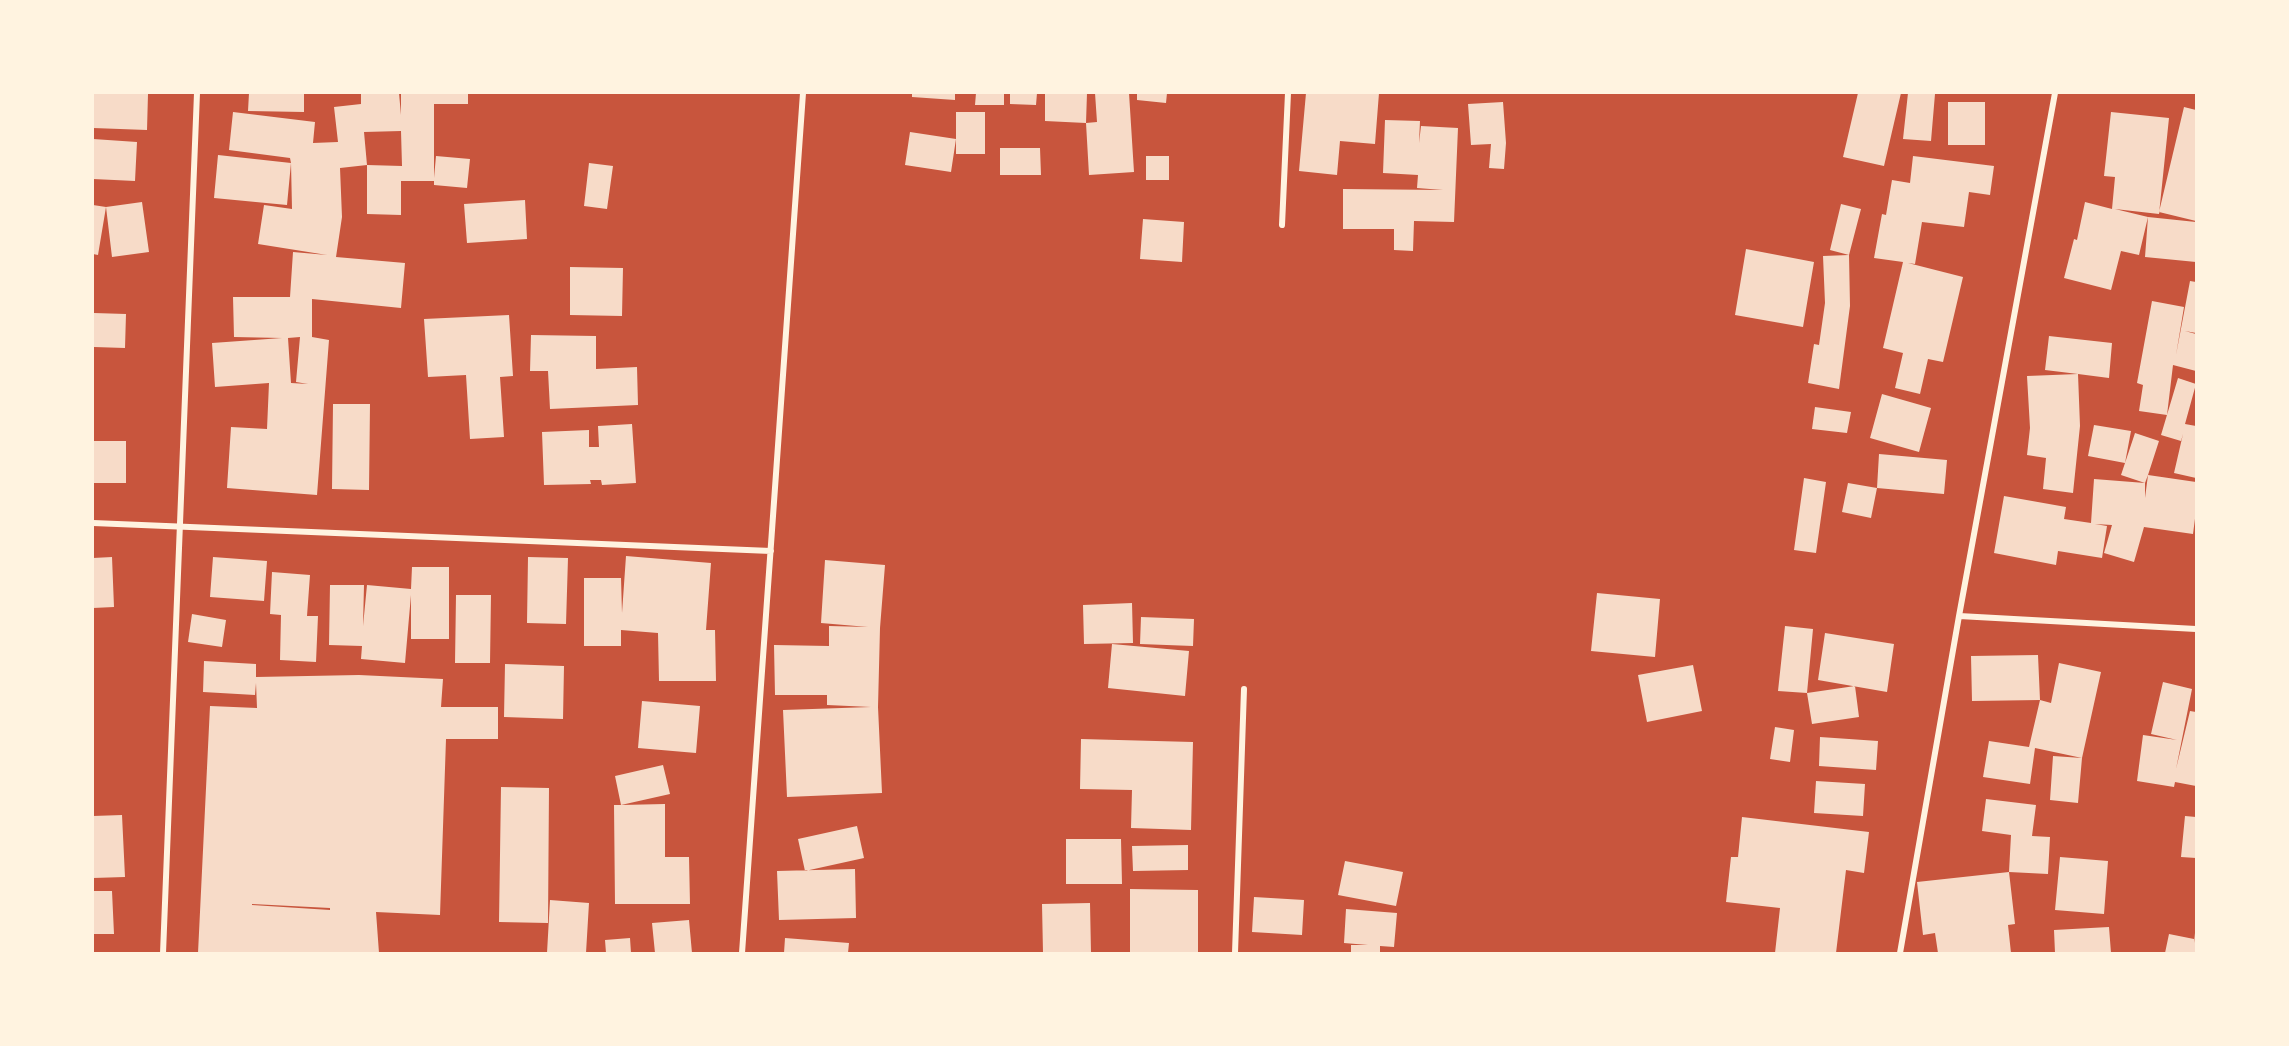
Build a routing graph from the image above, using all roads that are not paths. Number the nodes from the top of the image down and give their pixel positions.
1 (197, 93) edge
2 (803, 93) edge
3 (1288, 93) edge
4 (2055, 93) edge
5 (1281, 225) dead end
6 (93, 523) edge
7 (180, 527) junction
8 (771, 551) junction
9 (1959, 616) junction
10 (2196, 629) edge
11 (1244, 689) dead end
12 (164, 953) edge
13 (742, 953) edge
14 (1234, 953) edge
15 (1900, 953) edge

1 - 7 street
2 - 8 street
3 - 5 street
4 - 9 street
6 - 7 street
7 - 8 street
7 - 12 street
8 - 13 street
9 - 10 street
9 - 15 street
11 - 14 street

